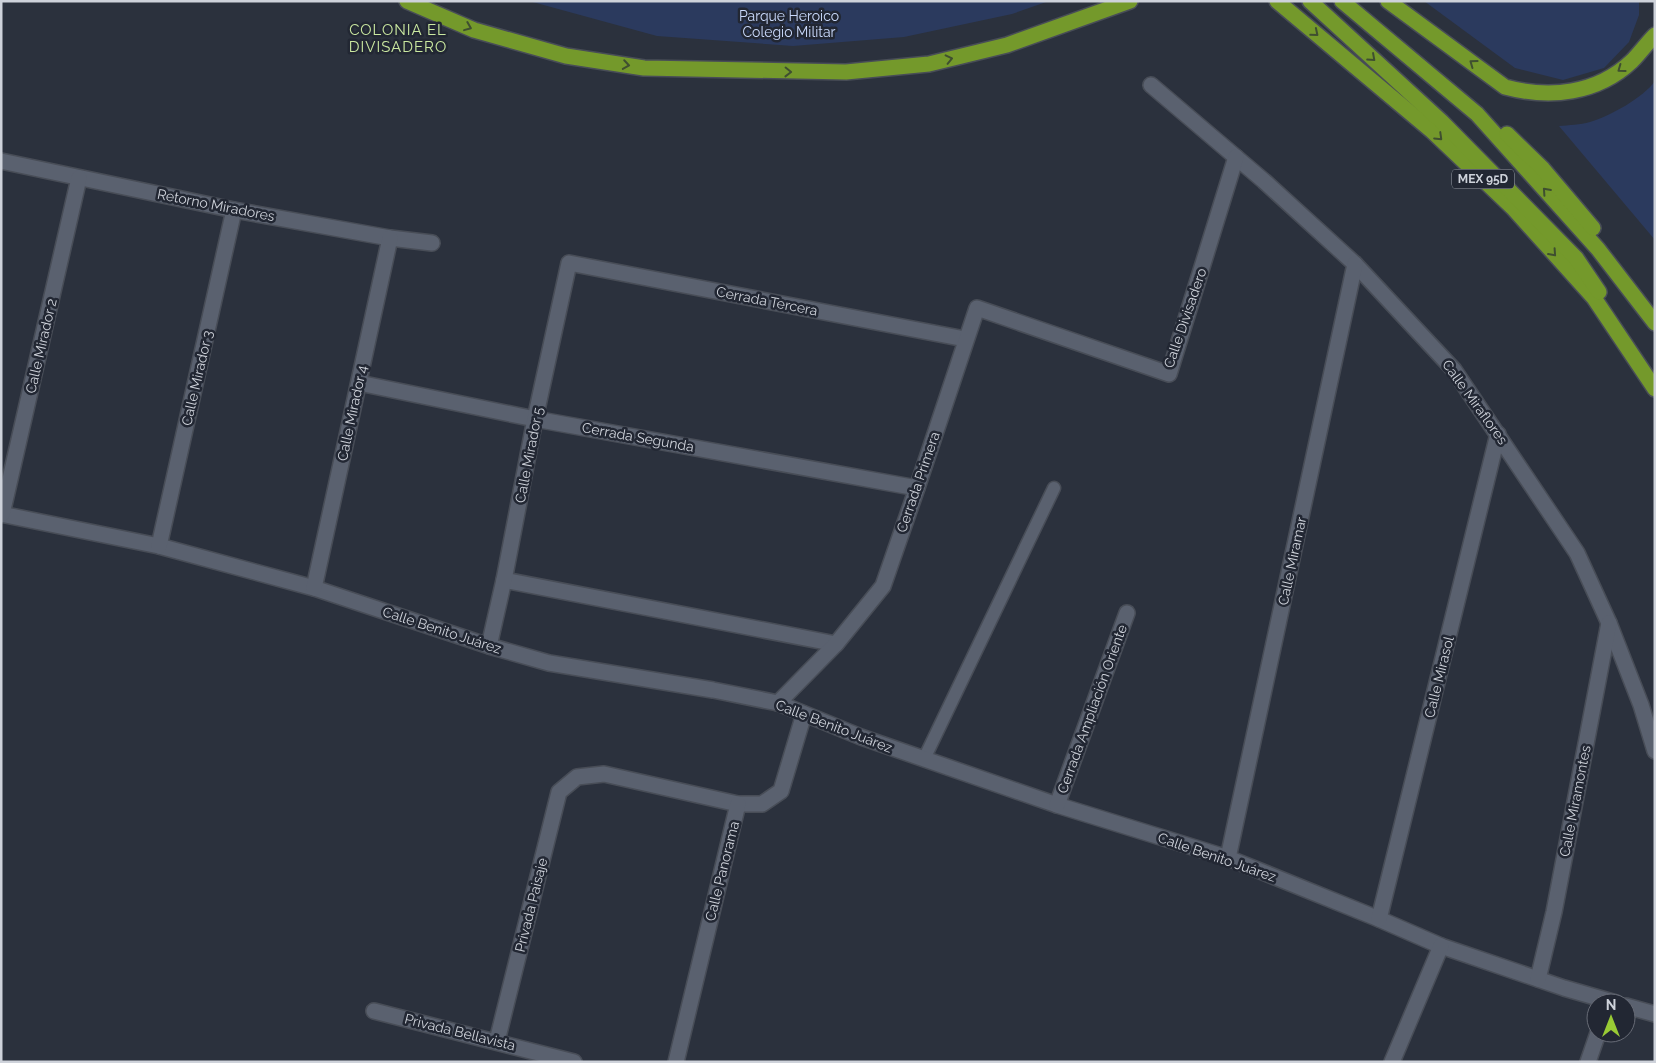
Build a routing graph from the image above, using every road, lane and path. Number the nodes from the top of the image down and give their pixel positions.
1 (407, 1) edge
2 (1130, 1) edge
3 (1277, 1) edge
4 (1310, 1) edge
5 (1342, 1) edge
6 (1355, 1) edge
7 (1388, 1) edge
8 (1655, 34) edge
9 (1151, 85) dead end
10 (1236, 157) junction
11 (1, 161) edge
12 (79, 178) junction
13 (234, 210) junction
14 (390, 238) junction
15 (432, 243) dead end
16 (569, 263) joint
17 (1355, 264) junction
18 (977, 308) joint
19 (1655, 311) edge
20 (1655, 323) edge
21 (965, 339) junction
22 (1655, 373) edge
23 (359, 383) junction
24 (1655, 389) edge
25 (536, 419) junction
26 (1498, 434) junction
27 (917, 488) junction
28 (1054, 488) dead end
29 (2, 514) edge
30 (159, 546) junction
31 (504, 580) junction
32 (314, 588) junction
33 (1127, 613) dead end
34 (1609, 623) junction
35 (836, 644) junction
36 (488, 646) junction
37 (778, 703) junction
38 (804, 714) junction
39 (1655, 751) edge
40 (924, 759) junction
41 (738, 804) junction
42 (1057, 805) junction
43 (1228, 858) junction
44 (1379, 919) junction
45 (1441, 946) junction
46 (1538, 979) junction
47 (1586, 994) edge
48 (1636, 1009) edge
49 (374, 1011) dead end
50 (1655, 1014) edge
51 (496, 1041) junction
52 (1595, 1043) edge
53 (574, 1062) edge
54 (676, 1062) edge
55 (1392, 1062) edge
56 (1588, 1062) edge

1 -> 2 highway
3 -> 24 highway, MEX 95D
4 -> 22 highway
20 -> 5 highway
6 - 19 highway, MEX 95D
8 -> 7 highway
9 - 10 street, Calle Miraflores
10 - 17 street, Calle Miraflores
10 - 18 street, Calle Divisadero
11 - 12 street, Retorno Miradores
12 - 13 street, Retorno Miradores
12 - 29 street, Calle Mirador 2
13 - 14 street, Retorno Miradores
13 - 30 street, Calle Mirador 3
14 - 15 street, Retorno Miradores
14 - 23 street, Calle Mirador 4
16 - 21 street, Cerrada Tercera
16 - 25 street, Calle Mirador 5
17 - 26 street, Calle Miraflores
17 - 43 street, Calle Miramar
18 - 21 street, Cerrada Primera
21 - 27 street, Cerrada Primera
23 - 25 street, Cerrada Segunda
23 - 32 street, Calle Mirador 4
25 - 27 street, Cerrada Segunda
25 - 31 street, Calle Mirador 5
26 - 34 street, Calle Miraflores
26 - 44 street, Calle Mirasol
27 - 35 street, Cerrada Primera
28 - 40 lane
29 - 30 street, Calle Benito Juárez
30 - 32 street, Calle Benito Juárez
31 - 35 street
31 - 36 street, Calle Mirador 5
32 - 36 street, Calle Benito Juárez
33 - 42 street, Cerrada Ampliación Oriente
34 - 39 street, Calle Miraflores
34 - 46 street, Calle Miramontes
35 - 37 street, Cerrada Primera
36 - 37 street, Calle Benito Juárez
37 - 38 street, Calle Benito Juárez
38 - 40 street, Calle Benito Juárez
38 - 41 street, Calle Panorama
40 - 42 street, Calle Benito Juárez
41 - 51 street, Privada Paisaje
41 - 54 street, Calle Panorama
42 - 43 street, Calle Benito Juárez
43 - 44 street, Calle Benito Juárez
44 - 45 street, Calle Benito Juárez
45 - 46 street, Calle Benito Juárez
45 - 55 street
46 - 47 street, Calle Benito Juárez
48 - 50 street
49 - 51 street, Privada Bellavista
51 - 53 street, Privada Bellavista
52 - 56 street

